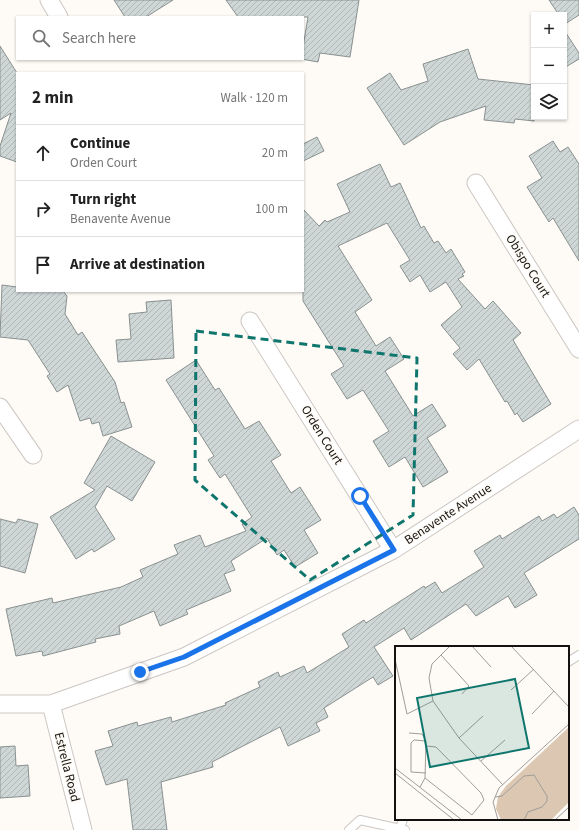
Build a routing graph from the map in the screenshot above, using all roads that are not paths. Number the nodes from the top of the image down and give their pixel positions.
1 (49, 0) edge
2 (58, 16) edge
3 (476, 183) dead end
4 (250, 321) dead end
5 (579, 349) edge
6 (0, 407) edge
7 (579, 429) edge
8 (33, 455) dead end
9 (394, 550) junction
10 (579, 655) edge
11 (569, 661) edge
12 (0, 704) edge
13 (51, 704) junction
14 (360, 820) junction
15 (403, 829) edge
16 (83, 830) edge
17 (349, 830) edge
18 (358, 830) edge

1 - 2 street
3 - 5 street, Obispo Court
4 - 9 street, Orden Court
6 - 8 street
7 - 9 street, Benavente Avenue
9 - 13 street, Benavente Avenue
10 - 11 lane
12 - 13 street, Benavente Avenue
13 - 16 street, Estrella Road
14 - 15 lane
14 - 17 lane
14 - 18 lane

